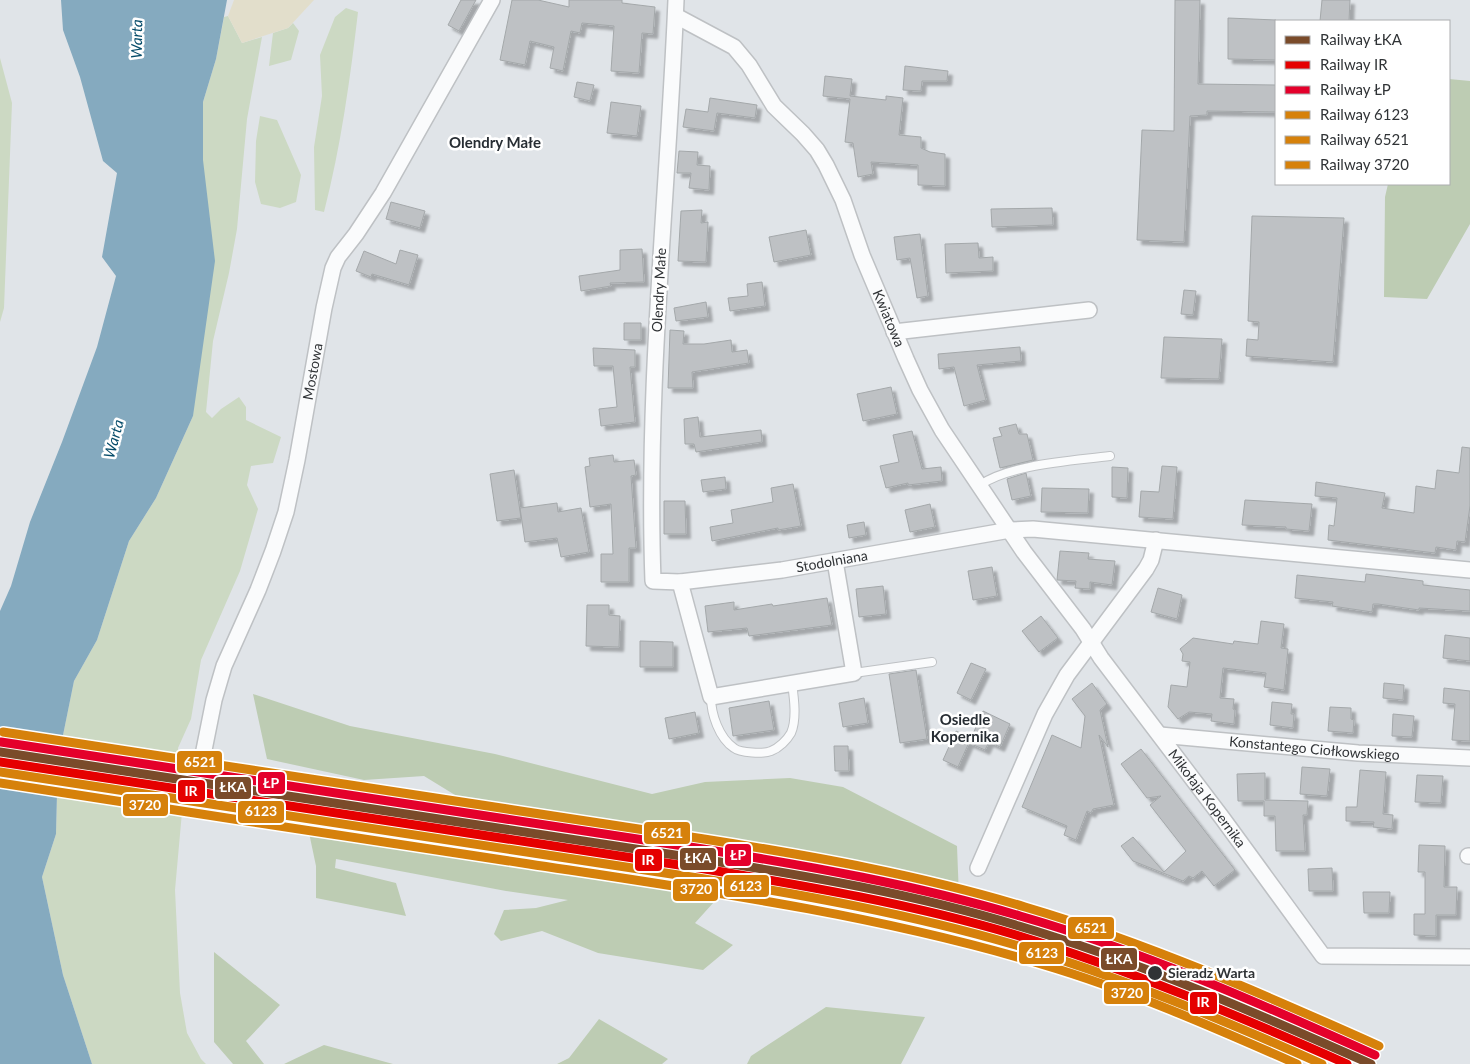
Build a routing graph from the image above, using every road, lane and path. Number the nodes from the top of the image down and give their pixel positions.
1 (492, 0) edge
2 (676, 0) edge
3 (676, 16) junction
4 (1089, 310) dead end
5 (894, 332) junction
6 (1110, 456) dead end
7 (980, 485) junction
8 (1010, 530) junction
9 (1156, 540) junction
10 (836, 561) junction
11 (1470, 570) edge
12 (653, 581) joint
13 (680, 582) junction
14 (1091, 641) junction
15 (932, 662) dead end
16 (854, 673) junction
17 (792, 683) junction
18 (711, 697) junction
19 (1160, 735) junction
20 (1470, 758) edge
21 (200, 770) dead end
22 (978, 868) dead end
23 (1470, 957) edge

1 - 21 street, Mostowa
2 - 3 street, Olendry Małe
3 - 5 street, Kwiatowa
3 - 12 street, Olendry Małe
4 - 5 street
5 - 7 street, Kwiatowa
6 - 7 lane
7 - 8 street, Kwiatowa
8 - 9 street, Stodolniana
8 - 10 street, Stodolniana
8 - 14 street, Kwiatowa
9 - 11 street, Stodolniana
9 - 14 street
10 - 13 street, Stodolniana
10 - 16 street
12 - 13 street, Stodolniana
13 - 18 street
14 - 19 street, Mikołaja Kopernika
14 - 22 street
15 - 16 lane
16 - 17 street
17 - 18 street
17 - 18 lane
19 - 20 street, Konstantego Ciołkowskiego
19 - 23 street, Mikołaja Kopernika

